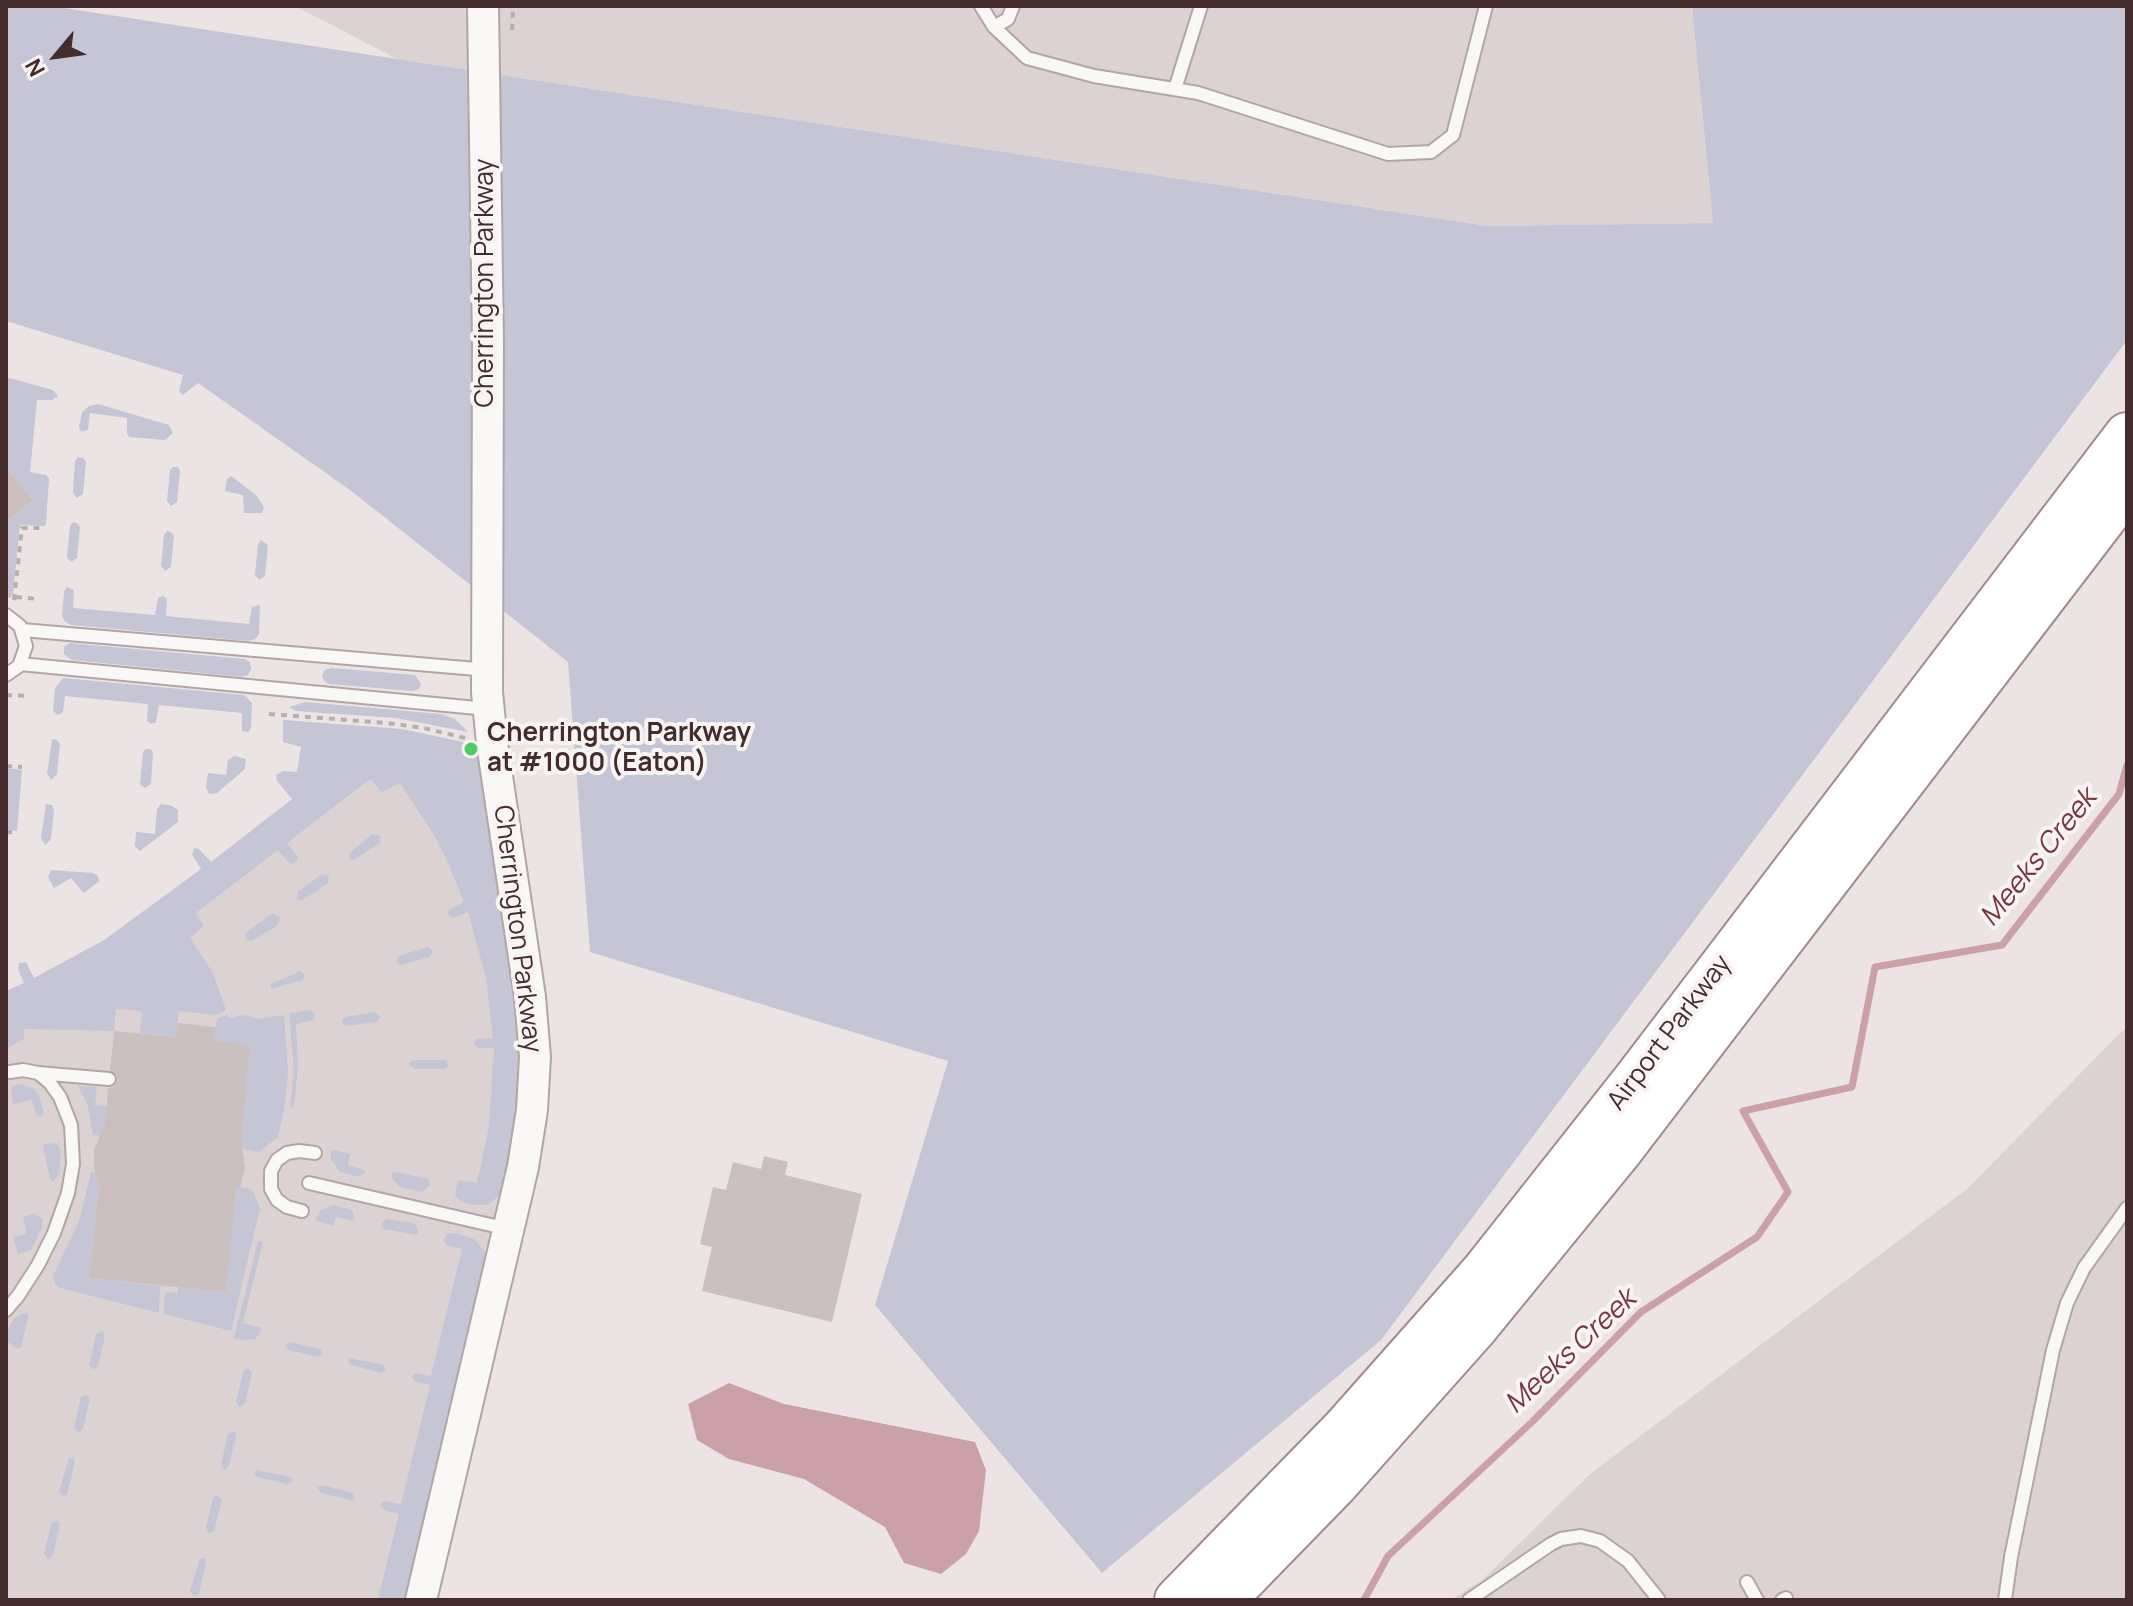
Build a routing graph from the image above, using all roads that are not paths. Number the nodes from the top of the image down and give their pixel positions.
1 (483, 6) edge
2 (981, 6) edge
3 (1013, 6) edge
4 (1201, 6) edge
5 (1486, 6) edge
6 (994, 27) junction
7 (1175, 89) junction
8 (2127, 435) edge
9 (2127, 488) edge
10 (6, 615) edge
11 (22, 630) junction
12 (20, 664) junction
13 (488, 670) junction
14 (6, 675) edge
15 (489, 709) junction
16 (10, 1072) dead end
17 (38, 1073) junction
18 (109, 1079) dead end
19 (315, 1153) dead end
20 (309, 1183) dead end
21 (2127, 1208) edge
22 (302, 1211) dead end
23 (508, 1229) junction
24 (6, 1310) edge
25 (1747, 1582) dead end
26 (421, 1600) edge
27 (1177, 1600) edge
28 (1223, 1600) edge
29 (1469, 1600) edge
30 (1659, 1600) edge
31 (1757, 1600) edge
32 (2005, 1600) edge

1 - 13 street, Cherrington Parkway
2 - 6 lane
3 - 6 lane
4 - 7 lane
5 - 7 lane
6 - 7 lane
8 - 27 highway, Airport Parkway
9 - 28 highway, Airport Parkway
10 - 11 lane
11 - 12 lane
11 - 13 lane
12 - 14 lane
12 - 15 lane
13 - 15 street, Cherrington Parkway
15 - 23 street, Cherrington Parkway
16 - 17 lane
17 - 18 lane
17 - 24 lane
19 - 22 lane
20 - 23 lane
21 - 32 lane
23 - 26 street, Cherrington Parkway
25 - 31 lane
29 - 30 lane

